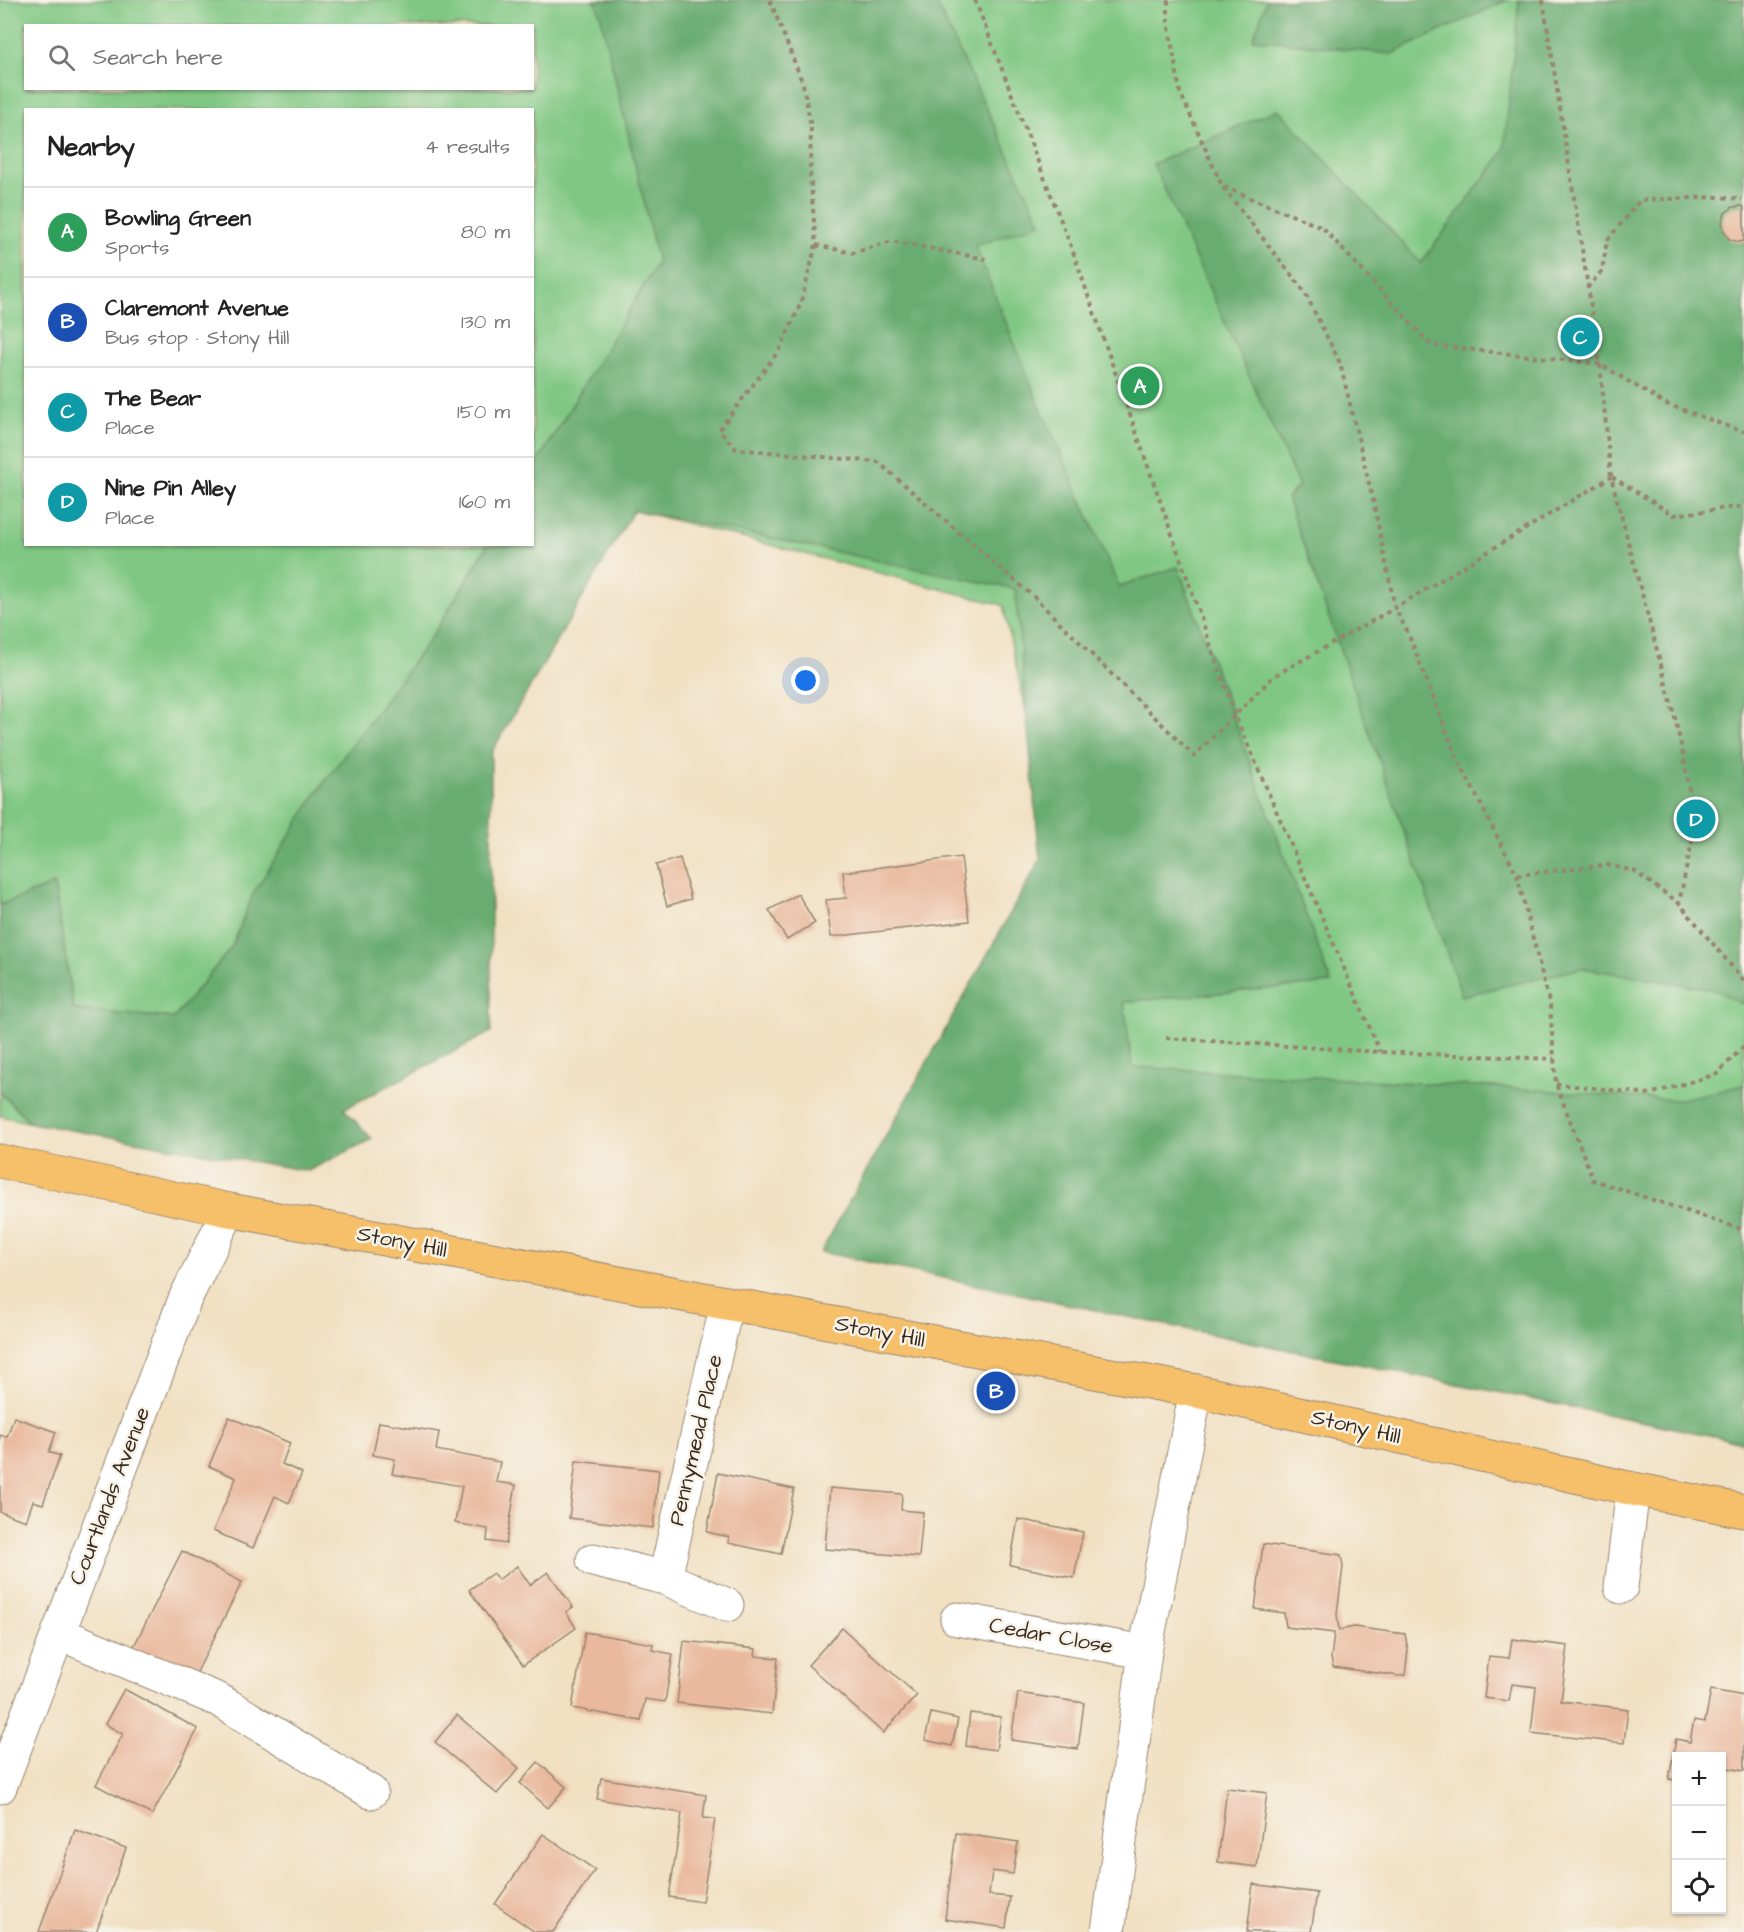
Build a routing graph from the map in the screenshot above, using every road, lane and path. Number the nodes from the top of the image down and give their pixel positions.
1 (770, 0) edge
2 (975, 0) edge
3 (1168, 0) edge
4 (1544, 0) edge
5 (1222, 186) junction
6 (1742, 199) dead end
7 (816, 245) junction
8 (986, 259) dead end
9 (1587, 288) junction
10 (1600, 364) junction
11 (1744, 432) edge
12 (1611, 477) junction
13 (1744, 506) edge
14 (1395, 608) junction
15 (1235, 715) junction
16 (1517, 875) junction
17 (1679, 903) junction
18 (1744, 981) edge
19 (1166, 1038) dead end
20 (1744, 1046) edge
21 (1380, 1052) junction
22 (1554, 1059) junction
23 (1556, 1084) junction
24 (0, 1161) edge
25 (229, 1210) junction
26 (1744, 1230) edge
27 (727, 1303) junction
28 (1196, 1391) junction
29 (1633, 1489) junction
30 (1744, 1511) edge
31 (593, 1560) dead end
32 (665, 1578) junction
33 (1621, 1587) dead end
34 (727, 1605) dead end
35 (957, 1619) dead end
36 (58, 1633) junction
37 (1145, 1652) junction
38 (0, 1787) edge
39 (371, 1792) dead end
40 (1108, 1932) edge

1 - 7 path
2 - 15 path
3 - 5 path
4 - 9 path
5 - 10 path
5 - 14 path
6 - 9 path
7 - 8 path
7 - 15 path
9 - 10 path
10 - 11 path
10 - 12 path
12 - 13 path
12 - 14 path
12 - 17 path
14 - 15 path
14 - 16 path
15 - 21 path
16 - 17 path
16 - 22 path
17 - 18 path
19 - 21 path
20 - 23 path
21 - 22 path
22 - 23 path
23 - 26 path
24 - 25 main road, Stony Hill
25 - 27 main road, Stony Hill
25 - 36 street, Courtlands Avenue
27 - 28 main road, Stony Hill
27 - 32 street, Pennymead Place
28 - 29 main road, Stony Hill
28 - 37 street
29 - 30 main road, Stony Hill
29 - 33 street
31 - 32 street
32 - 34 street
35 - 37 street, Cedar Close
36 - 38 street, Courtlands Avenue
36 - 39 street
37 - 40 street

